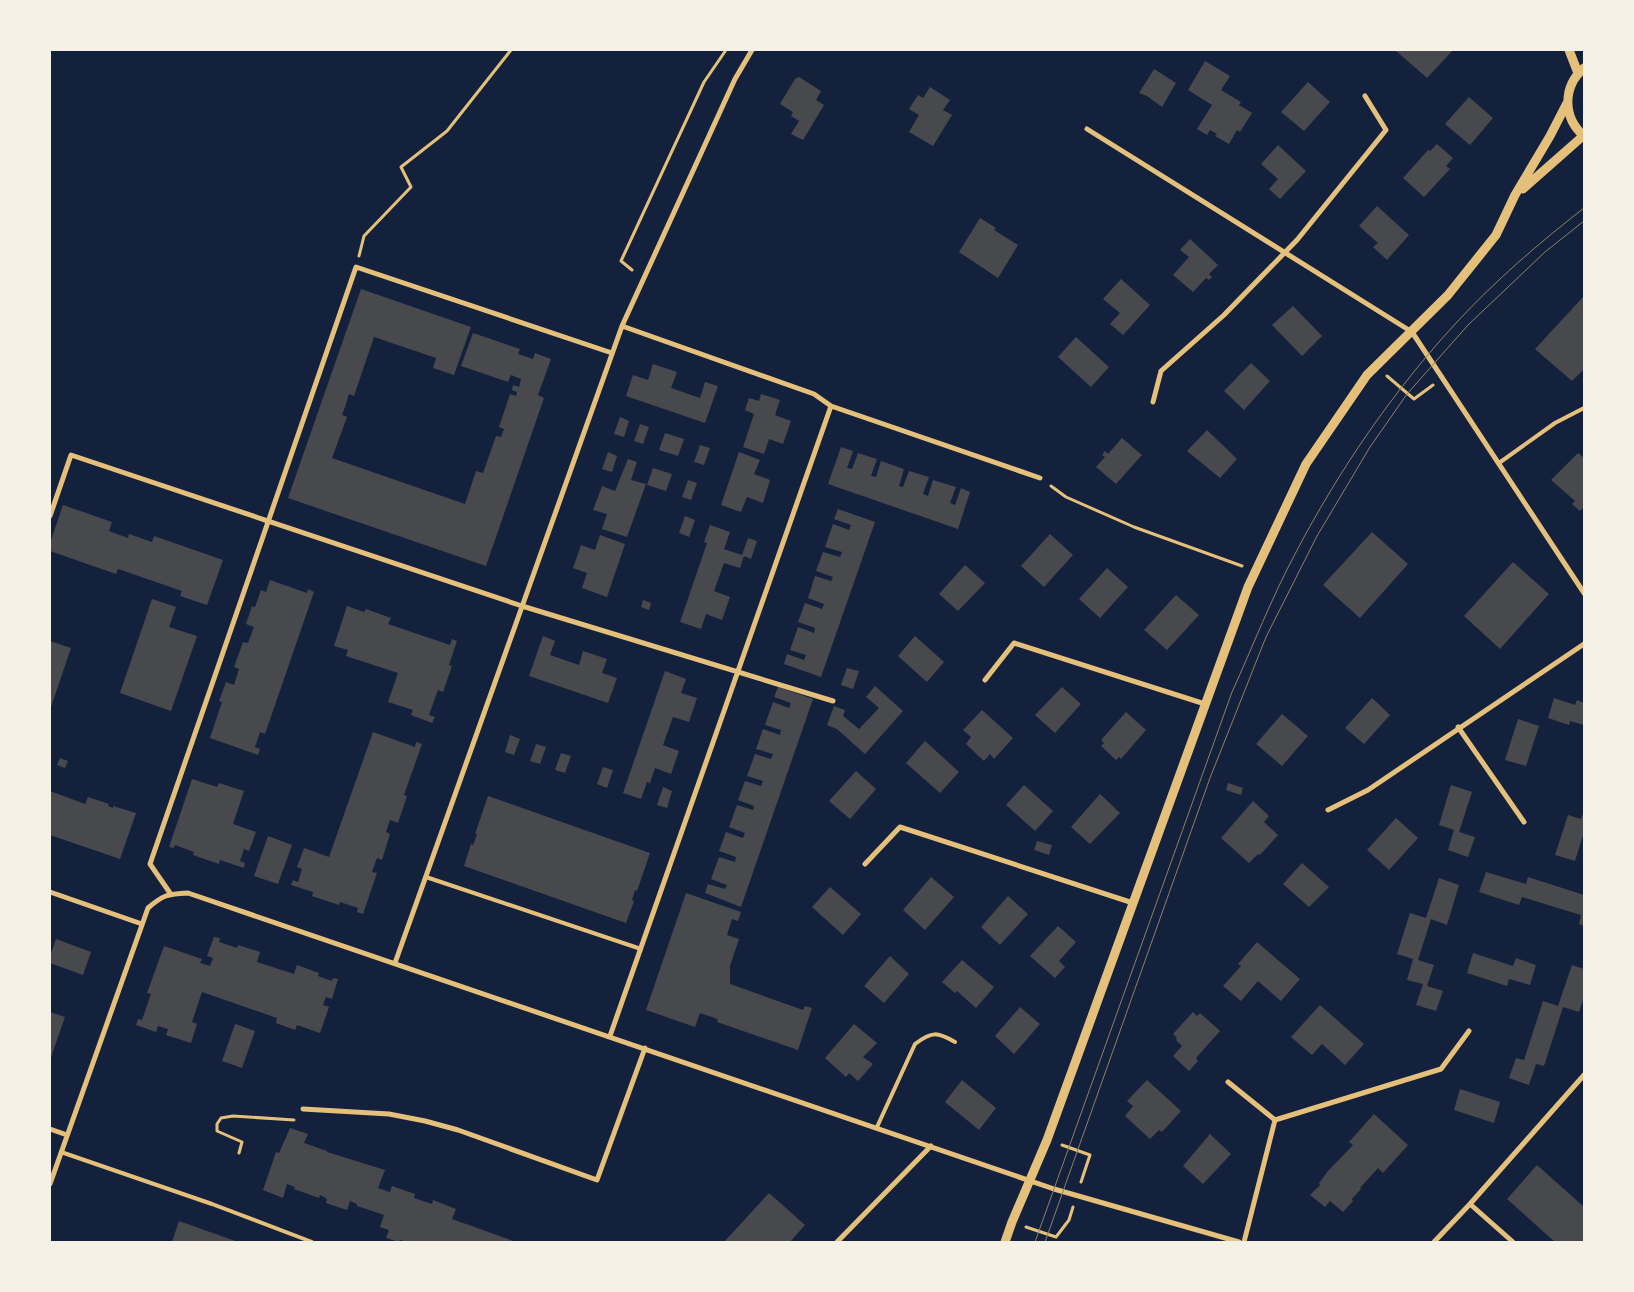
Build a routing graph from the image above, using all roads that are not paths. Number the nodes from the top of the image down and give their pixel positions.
1 (752, 50) edge
2 (1569, 50) edge
3 (1581, 71) edge
4 (1365, 96) dead end
5 (1567, 103) junction
6 (1087, 129) dead end
7 (1583, 136) edge
8 (1515, 195) junction
9 (1285, 253) junction
10 (622, 326) junction
11 (1412, 332) junction
12 (612, 353) junction
13 (1153, 402) dead end
14 (831, 406) junction
15 (1584, 408) edge
16 (1499, 463) junction
17 (1040, 478) road end
18 (50, 516) edge
19 (268, 521) junction
20 (1584, 592) edge
21 (522, 606) junction
22 (1584, 644) edge
23 (737, 672) junction
24 (985, 680) dead end
25 (833, 701) dead end
26 (1205, 704) junction
27 (1458, 728) junction
28 (1328, 810) dead end
29 (1524, 822) dead end
30 (865, 864) dead end
31 (426, 877) junction
32 (50, 892) edge
33 (170, 893) junction
34 (1133, 904) junction
35 (142, 924) junction
36 (641, 949) junction
37 (396, 963) junction
38 (1469, 1031) dead end
39 (610, 1036) junction
40 (955, 1042) dead end
41 (644, 1048) junction
42 (1584, 1075) edge
43 (1228, 1082) dead end
44 (303, 1109) road end
45 (1275, 1120) junction
46 (877, 1127) junction
47 (50, 1129) edge
48 (67, 1135) junction
49 (931, 1146) junction
50 (61, 1152) junction
51 (1030, 1180) junction
52 (50, 1184) edge
53 (1470, 1204) junction
54 (312, 1242) edge
55 (837, 1242) edge
56 (1005, 1242) edge
57 (1239, 1242) edge
58 (1244, 1242) edge
59 (1434, 1242) edge
60 (1513, 1242) edge

1 - 10 street
2 - 3 street
3 - 5 street
4 - 9 street
5 - 7 street
5 - 8 street
6 - 9 street
7 - 8 street
8 - 11 street
9 - 11 street
9 - 13 street
10 - 12 street
10 - 14 street
11 - 16 street
11 - 26 street
12 - 19 street
12 - 21 street
14 - 17 street
14 - 23 street
15 - 16 lane
16 - 20 street
18 - 19 street
19 - 21 street
19 - 33 street
21 - 23 street
21 - 31 street
22 - 27 street
23 - 25 street
23 - 36 street
24 - 26 street
26 - 34 street
27 - 28 street
27 - 29 street
30 - 34 street
31 - 36 lane
31 - 37 street
32 - 35 street
33 - 35 street
33 - 37 street
34 - 51 street
35 - 48 street
36 - 39 street
37 - 39 street
38 - 45 street
39 - 41 street
40 - 46 lane
41 - 44 street
41 - 46 street
42 - 53 street
43 - 45 street
45 - 58 street
46 - 49 street
47 - 48 street
48 - 50 street
49 - 51 street
49 - 55 street
50 - 52 street
50 - 54 lane
51 - 56 street
51 - 57 street
53 - 59 street
53 - 60 street

